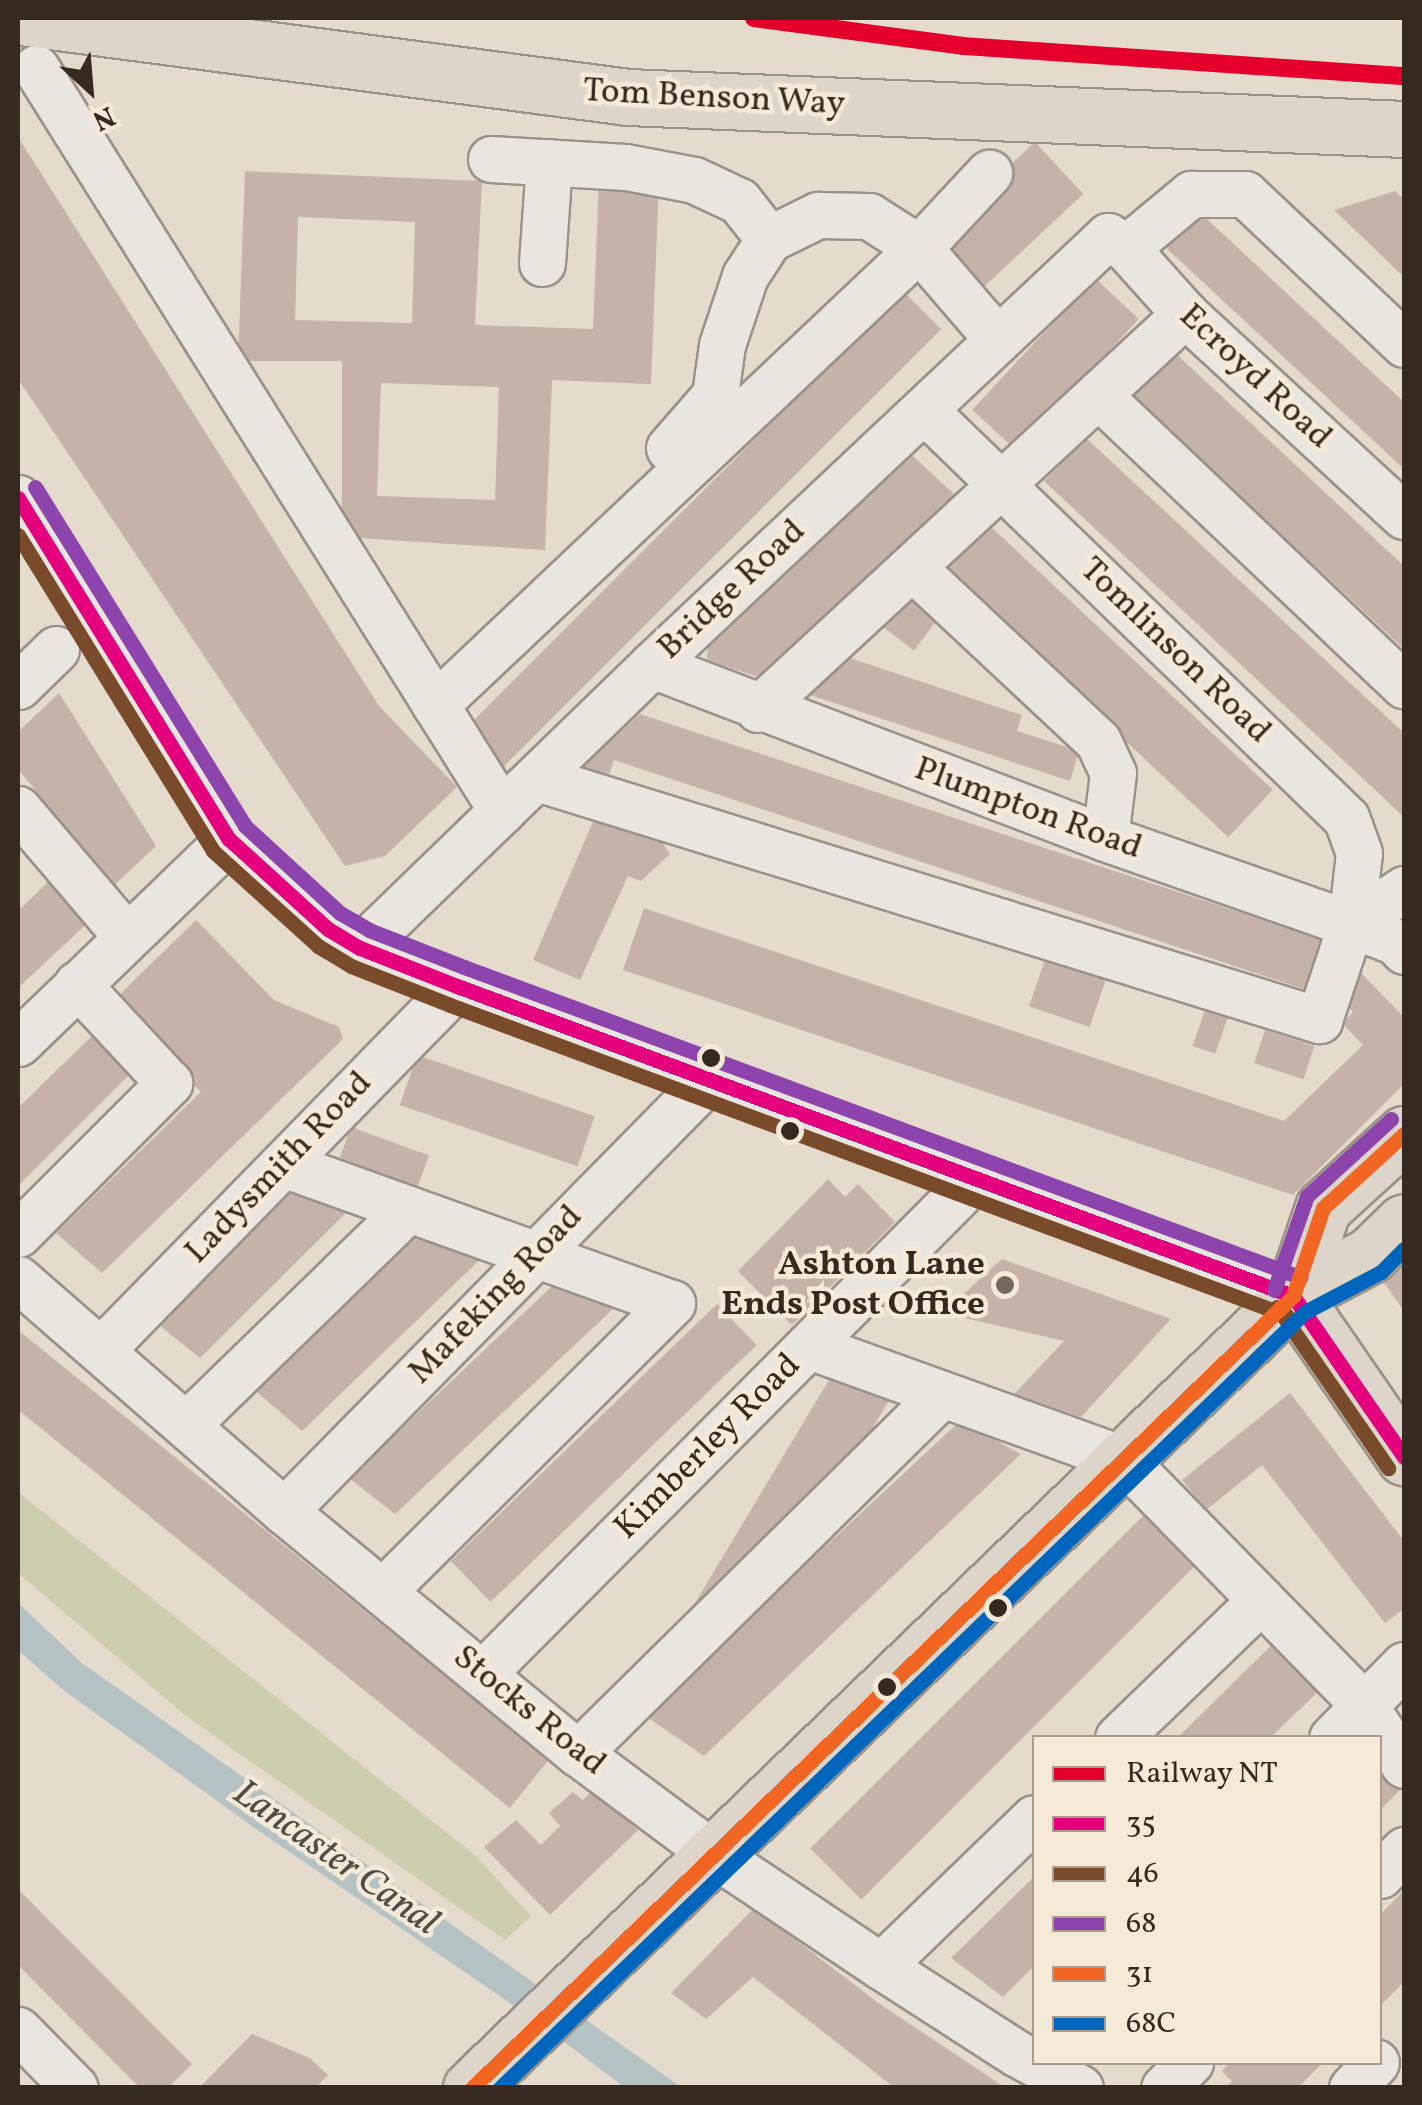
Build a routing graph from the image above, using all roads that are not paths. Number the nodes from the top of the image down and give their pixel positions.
1 (32, 43) edge
2 (1404, 128) edge
3 (491, 158) dead end
4 (549, 162) junction
5 (989, 173) dead end
6 (769, 239) junction
7 (1117, 242) junction
8 (919, 248) junction
9 (542, 263) dead end
10 (1185, 314) junction
11 (997, 339) junction
12 (1404, 344) edge
13 (1098, 395) junction
14 (924, 410) junction
15 (1004, 484) junction
16 (18, 498) edge
17 (1404, 516) edge
18 (580, 535) dead end
19 (914, 569) junction
20 (56, 649) dead end
21 (652, 665) junction
22 (1404, 685) edge
23 (18, 686) edge
24 (435, 705) junction
25 (758, 709) junction
26 (537, 778) junction
27 (502, 811) junction
28 (26, 836) edge
29 (1105, 838) junction
30 (229, 839) junction
31 (1404, 889) edge
32 (1351, 924) junction
33 (126, 936) junction
34 (360, 948) junction
35 (1404, 952) edge
36 (77, 984) junction
37 (457, 986) junction
38 (18, 1043) edge
39 (709, 1079) junction
40 (1404, 1134) edge
41 (283, 1164) junction
42 (976, 1178) junction
43 (408, 1208) junction
44 (1404, 1222) edge
45 (18, 1234) edge
46 (536, 1255) junction
47 (18, 1279) edge
48 (1292, 1296) junction
49 (809, 1346) junction
50 (102, 1350) junction
51 (942, 1394) junction
52 (186, 1425) junction
53 (1404, 1457) edge
54 (1123, 1459) junction
55 (284, 1512) junction
56 (382, 1592) junction
57 (1261, 1600) junction
58 (1404, 1665) edge
59 (482, 1674) junction
60 (1364, 1705) junction
61 (1121, 1735) edge
62 (1335, 1735) edge
63 (578, 1752) junction
64 (1404, 1765) edge
65 (1032, 1820) edge
66 (1404, 1850) edge
67 (712, 1854) junction
68 (1382, 1872) edge
69 (880, 1966) junction
70 (18, 2030) edge
71 (1404, 2036) edge
72 (1025, 2044) edge
73 (1382, 2058) edge
74 (1382, 2064) edge
75 (1051, 2065) edge
76 (1187, 2065) edge
77 (1375, 2065) edge
78 (1404, 2078) edge
79 (474, 2085) edge
80 (74, 2088) edge
81 (1080, 2088) edge
82 (1164, 2088) edge
83 (1352, 2088) edge

1 - 2 main road, Tom Benson Way
1 - 24 street
3 - 4 street
4 - 6 street
4 - 9 street
5 - 8 street
6 - 8 street
6 - 18 street
7 - 10 street, Ecroyd Road
7 - 11 street, Bridge Road
7 - 12 street, Bridge Road
8 - 11 street
8 - 24 street
10 - 13 street
10 - 17 street, Ecroyd Road
11 - 14 street, Bridge Road
13 - 15 street
13 - 22 street
14 - 15 street, Tomlinson Road
14 - 21 street, Bridge Road
15 - 19 street
15 - 32 street, Tomlinson Road
16 - 30 street
19 - 25 street
19 - 29 street
20 - 23 street
21 - 25 street, Plumpton Road
21 - 26 street, Bridge Road
24 - 27 street
25 - 29 street, Plumpton Road
26 - 27 street, Bridge Road
26 - 32 street, Tomlinson Road
27 - 34 street, Bridge Road
28 - 33 street
29 - 32 street, Plumpton Road
30 - 33 street
30 - 34 street
31 - 32 street
32 - 35 street, Plumpton Road
33 - 36 street
34 - 37 street
36 - 38 street
36 - 45 street
37 - 39 street
37 - 41 street, Ladysmith Road
39 - 42 street
39 - 46 street, Mafeking Road
40 - 48 main road
41 - 43 street
41 - 50 street, Ladysmith Road
42 - 48 street
42 - 49 street, Kimberley Road
43 - 46 street
43 - 52 street
44 - 48 main road
46 - 55 street, Mafeking Road
46 - 56 street
47 - 50 street, Stocks Road
48 - 53 main road
48 - 54 main road
49 - 51 street
49 - 59 street, Kimberley Road
50 - 52 street, Stocks Road
51 - 54 street
51 - 63 street
52 - 55 street, Stocks Road
54 - 57 street
54 - 67 main road
55 - 56 street, Stocks Road
56 - 59 street, Stocks Road
57 - 60 street
57 - 61 street
58 - 60 street
59 - 63 street, Stocks Road
60 - 62 street
60 - 64 street
63 - 67 street, Stocks Road
65 - 69 street
66 - 68 street
67 - 69 street, Stocks Road
67 - 79 main road
69 - 72 street, Stocks Road
70 - 80 street
71 - 73 street
74 - 78 street
75 - 81 street, Stocks Road
76 - 82 street
77 - 83 street

